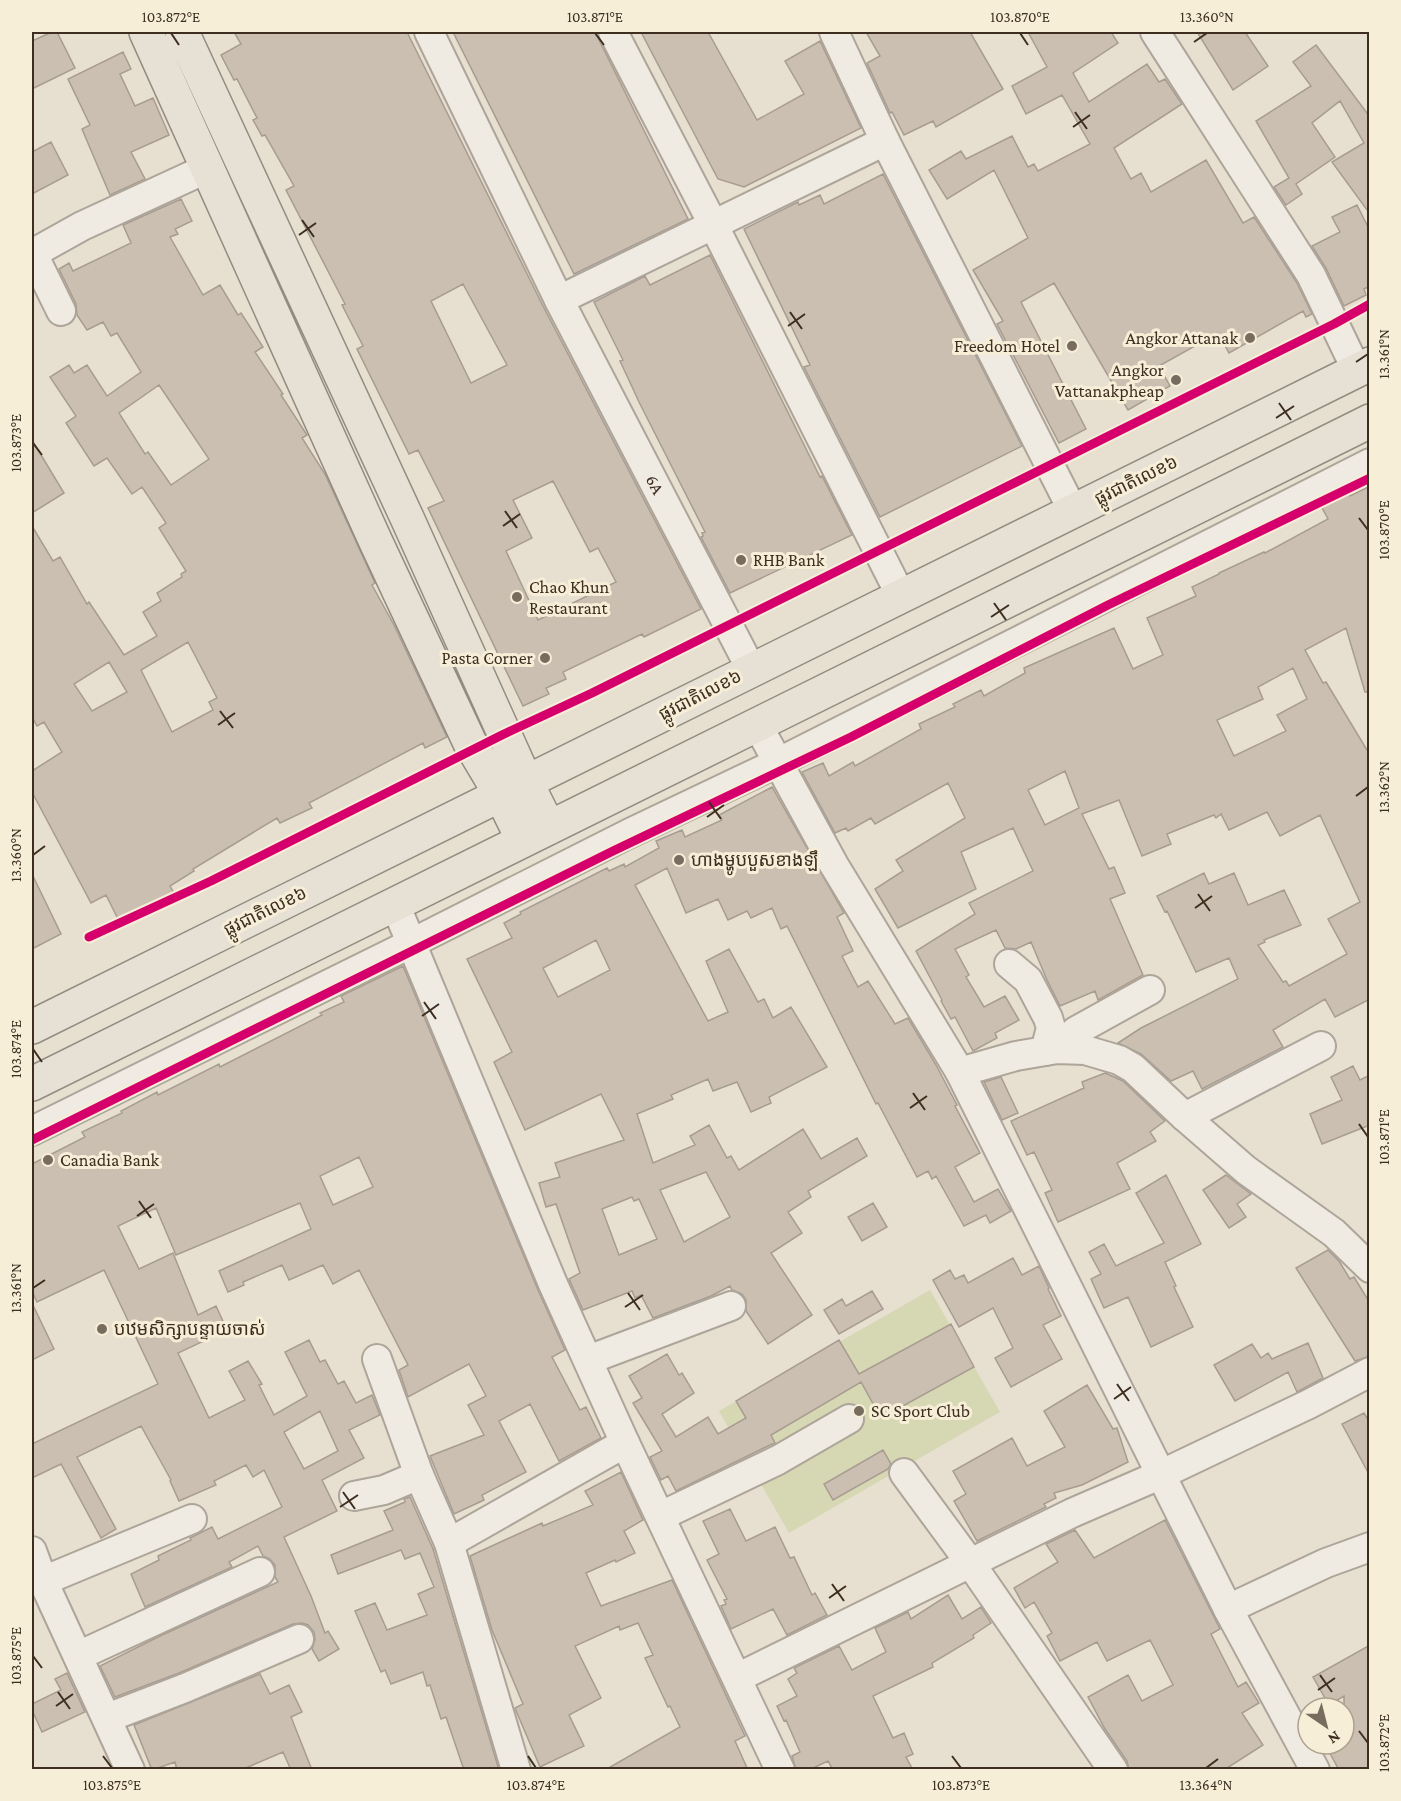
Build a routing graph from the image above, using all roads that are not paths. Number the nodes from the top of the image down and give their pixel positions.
1 (146, 32) edge
2 (182, 32) edge
3 (429, 32) edge
4 (614, 32) edge
5 (834, 32) edge
6 (1155, 32) edge
7 (885, 141) junction
8 (208, 168) junction
9 (714, 226) junction
10 (559, 300) junction
11 (61, 311) dead end
12 (1363, 367) edge
13 (1370, 421) edge
14 (1370, 463) edge
15 (1073, 511) junction
16 (901, 596) junction
17 (751, 669) junction
18 (757, 724) junction
19 (779, 762) junction
20 (513, 789) junction
21 (536, 834) junction
22 (395, 904) junction
23 (412, 943) junction
24 (1009, 964) dead end
25 (1150, 990) dead end
26 (213, 994) junction
27 (32, 1027) edge
28 (232, 1032) junction
29 (1321, 1046) dead end
30 (1051, 1050) junction
31 (960, 1072) junction
32 (32, 1084) edge
33 (1185, 1117) junction
34 (32, 1131) edge
35 (1370, 1268) edge
36 (731, 1306) dead end
37 (376, 1359) dead end
38 (588, 1360) junction
39 (1370, 1372) edge
40 (849, 1419) dead end
41 (625, 1443) junction
42 (904, 1473) dead end
43 (1162, 1474) junction
44 (419, 1475) junction
45 (354, 1496) dead end
46 (661, 1516) junction
47 (192, 1520) dead end
48 (449, 1543) junction
49 (1370, 1547) edge
50 (32, 1551) edge
51 (971, 1564) junction
52 (261, 1572) dead end
53 (43, 1581) junction
54 (1228, 1609) junction
55 (298, 1639) dead end
56 (78, 1656) junction
57 (737, 1678) junction
58 (107, 1718) junction
59 (130, 1770) edge
60 (516, 1770) edge
61 (780, 1770) edge
62 (1113, 1770) edge
63 (1315, 1770) edge

1 - 8 main road
2 - 20 main road
3 - 10 street, 6A
4 - 9 street
5 - 7 street
6 - 12 street
7 - 9 street
7 - 15 street
8 - 11 street
8 - 20 main road
9 - 10 street
9 - 16 street
10 - 17 street, 6A
12 - 15 main road, ផ្លូវជាតិលេខ៦
13 - 18 main road
14 - 19 street
15 - 16 main road, ផ្លូវជាតិលេខ៦
16 - 17 main road, ផ្លូវជាតិលេខ៦
17 - 20 main road, ផ្លូវជាតិលេខ៦
18 - 19 street
18 - 21 main road
19 - 23 street
19 - 31 street
20 - 21 main road
20 - 27 main road, ផ្លូវជាតិលេខ៦
21 - 22 main road
22 - 23 street
22 - 26 main road
23 - 28 street
23 - 38 street
24 - 30 street
25 - 30 street
26 - 28 street
26 - 32 main road
28 - 34 street
29 - 33 street
30 - 31 street
30 - 33 street
31 - 43 street
33 - 35 street
36 - 38 street
37 - 44 street
38 - 41 street
39 - 43 street
40 - 46 street
41 - 46 street
41 - 48 street
42 - 51 street
43 - 51 street
43 - 54 street
44 - 45 street
44 - 48 street
46 - 57 street
47 - 53 street
48 - 60 street
49 - 54 street
50 - 53 street
51 - 57 street
51 - 62 street
52 - 56 street
53 - 56 street
54 - 63 street
55 - 58 street
56 - 58 street
57 - 61 street
58 - 59 street

